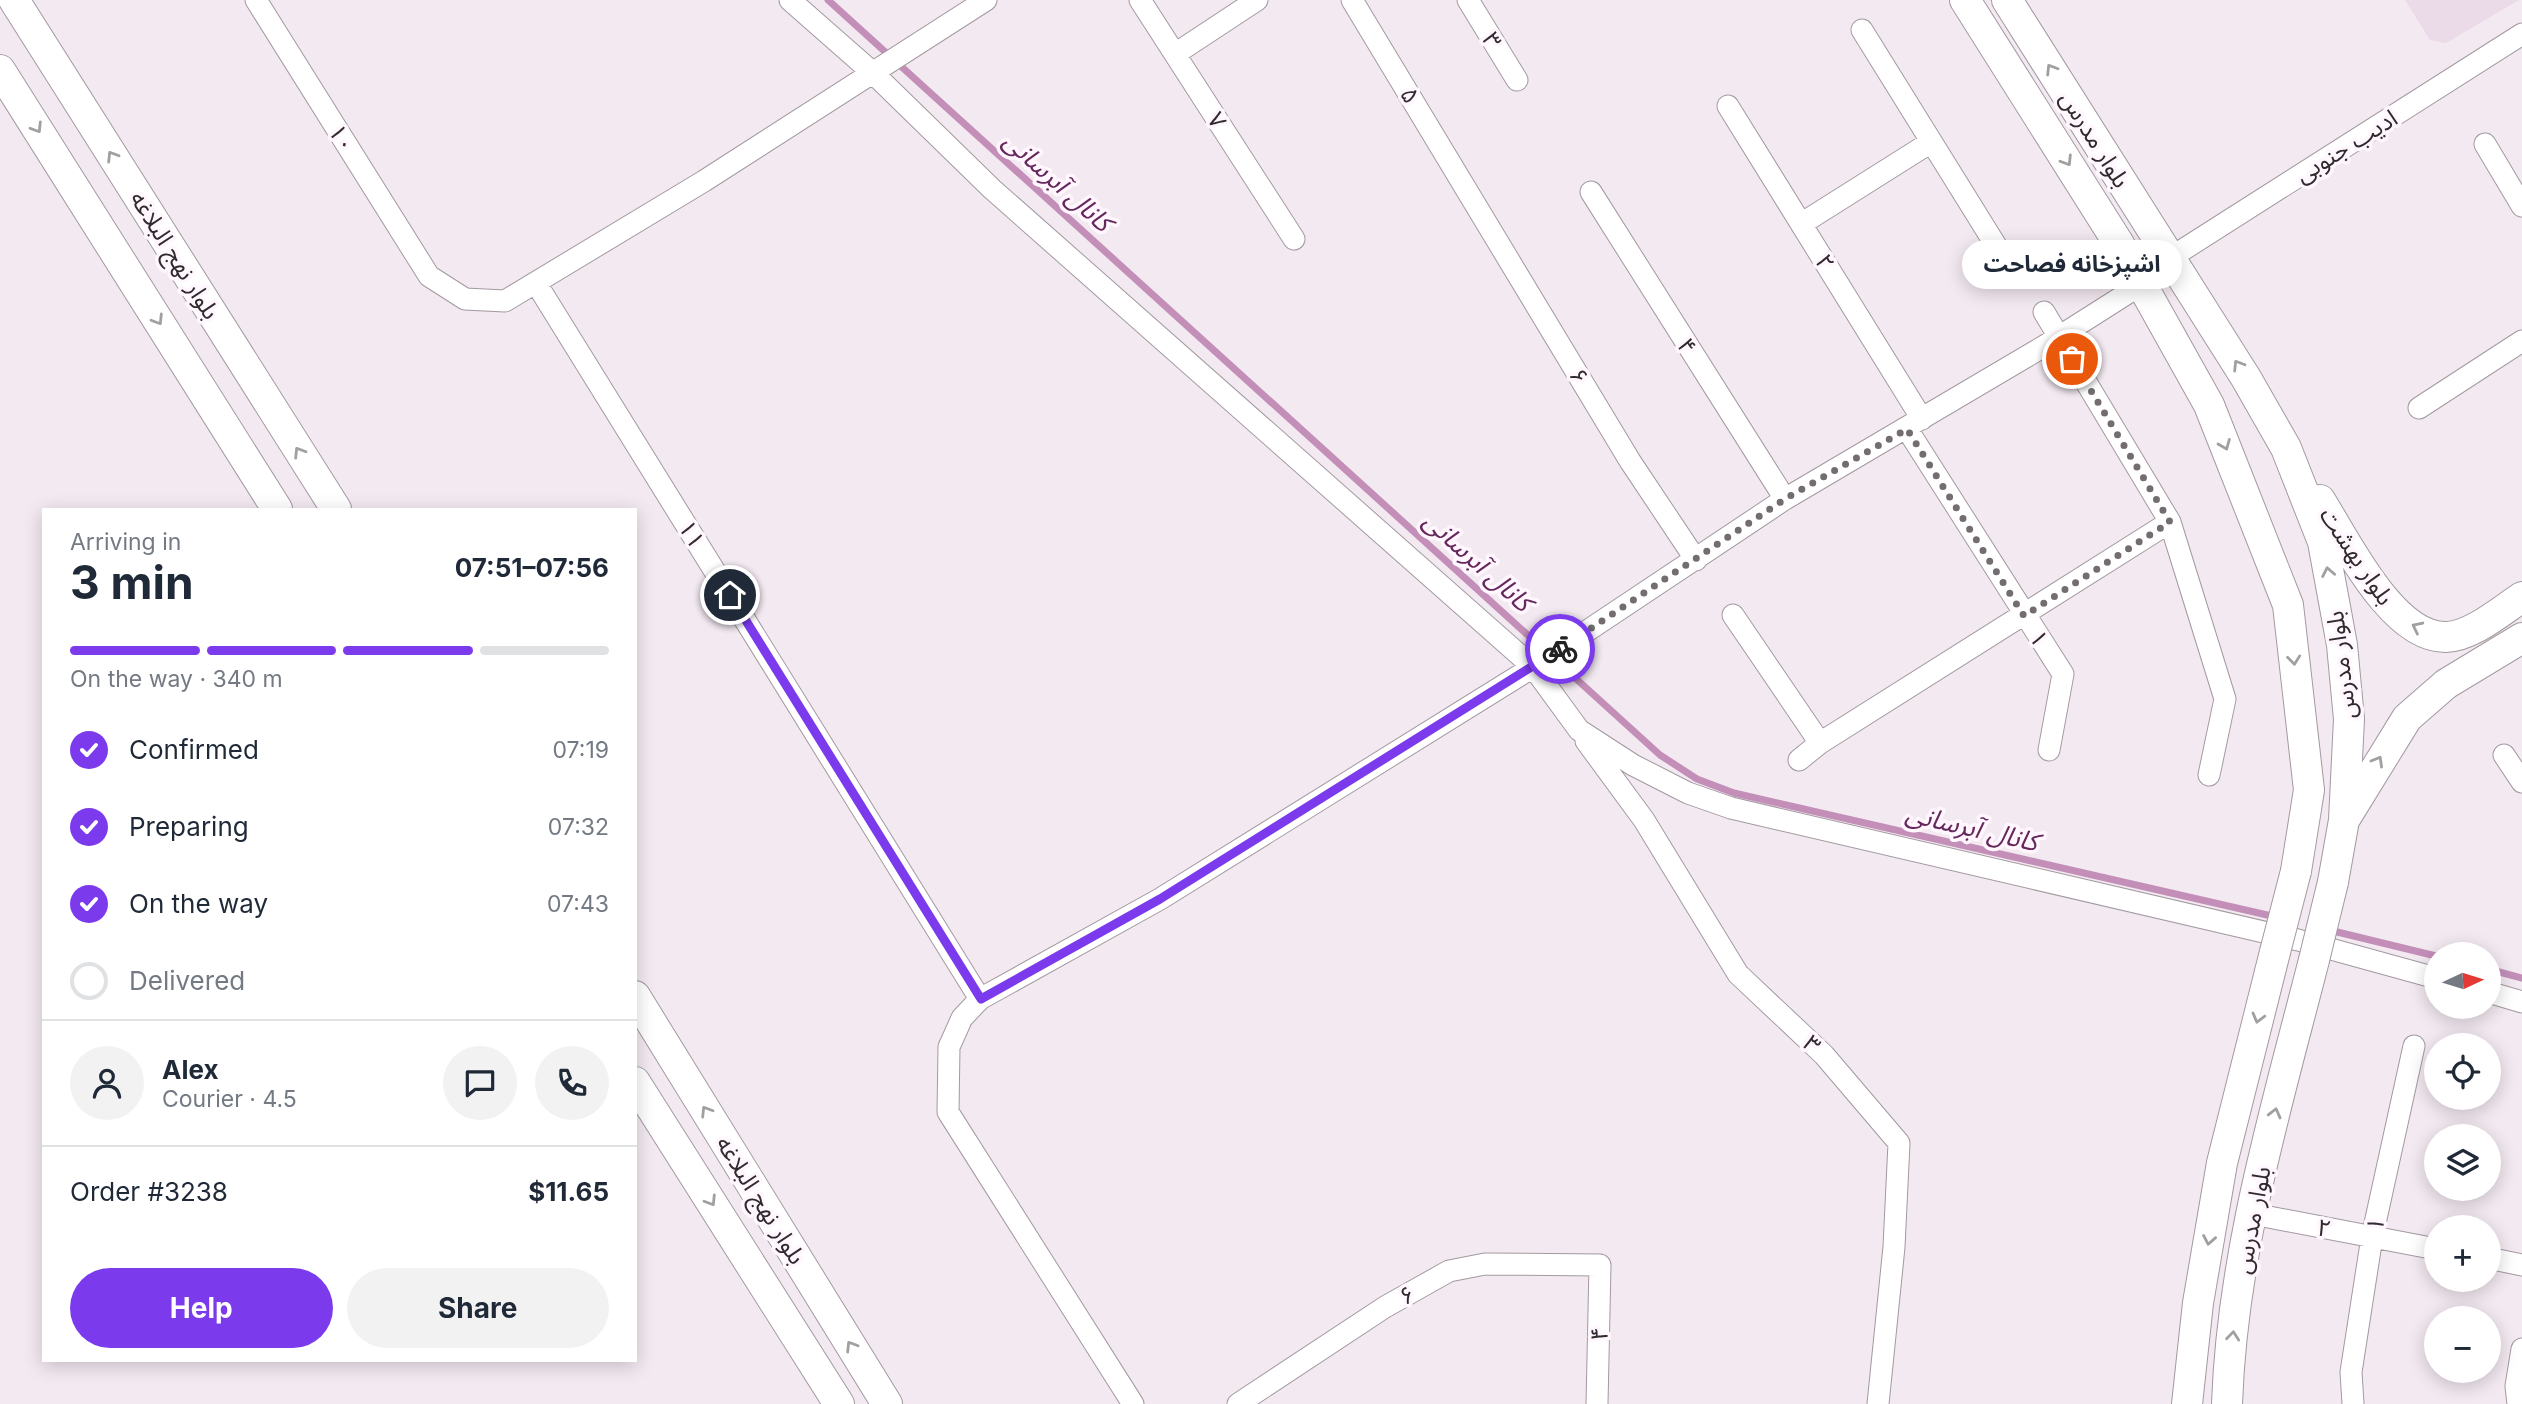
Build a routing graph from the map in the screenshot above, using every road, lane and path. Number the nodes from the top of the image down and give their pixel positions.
1 (14, 0) edge
2 (256, 0) edge
3 (790, 0) edge
4 (986, 0) edge
5 (1140, 0) edge
6 (1257, 0) edge
7 (1352, 0) edge
8 (1468, 0) edge
9 (1965, 0) edge
10 (2007, 0) edge
11 (1863, 30) dead end
12 (2522, 34) edge
13 (1175, 54) junction
14 (0, 71) edge
15 (873, 73) junction
16 (1517, 80) dead end
17 (1728, 106) dead end
18 (1931, 142) junction
19 (2485, 144) dead end
20 (1468, 189) joint
21 (1591, 192) dead end
22 (2522, 206) edge
23 (1801, 224) junction
24 (1294, 239) dead end
25 (2170, 258) junction
26 (2013, 273) dead end
27 (536, 283) junction
28 (2142, 284) junction
29 (2044, 312) dead end
30 (2522, 341) edge
31 (2419, 408) dead end
32 (1914, 424) junction
33 (2286, 448) junction
34 (1785, 499) junction
35 (276, 508) edge
36 (335, 508) edge
37 (2170, 522) junction
38 (1696, 560) junction
39 (2522, 597) edge
40 (1733, 615) dead end
41 (2024, 616) junction
42 (2475, 627) junction
43 (2522, 638) edge
44 (2491, 656) junction
45 (1533, 667) junction
46 (1579, 730) junction
47 (1820, 743) junction
48 (2049, 750) dead end
49 (2504, 755) dead end
50 (1799, 760) dead end
51 (2209, 775) dead end
52 (2522, 782) edge
53 (2344, 820) junction
54 (2424, 975) edge
55 (2501, 996) edge
56 (637, 999) edge
57 (981, 999) junction
58 (2522, 1002) edge
59 (2414, 1046) dead end
60 (637, 1085) edge
61 (2253, 1214) junction
62 (2372, 1237) junction
63 (2424, 1247) edge
64 (2501, 1261) edge
65 (1600, 1265) joint
66 (2522, 1265) edge
67 (2522, 1349) edge
68 (839, 1404) edge
69 (887, 1404) edge
70 (1133, 1404) edge
71 (1238, 1404) edge
72 (1597, 1404) edge
73 (1878, 1404) edge
74 (2187, 1404) edge
75 (2227, 1404) edge
76 (2353, 1404) edge
77 (2518, 1404) edge

36 -> 1 street, بلوار نهج البلاغه
2 - 27 street, ۱۰
3 - 15 street, ۳
4 - 15 street
5 - 13 street, ۷
6 - 13 street
7 - 20 street, ۵
8 - 16 street, ۳
9 -> 28 street, بلوار مدرس
25 -> 10 street, بلوار مدرس
11 - 18 street
12 - 25 street, ادیب جنوبی
13 - 24 street, ۷
14 -> 35 street, بلوار نهج البلاغه
15 - 27 street
15 - 45 street, ۳
17 - 23 street, ۲
18 - 23 street
18 - 26 street
19 - 22 street
20 - 38 street, ۶
21 - 34 street, ۴
23 - 32 street, ۲
25 - 28 street, ادیب جنوبی
33 -> 25 street, بلوار مدرس
27 - 57 street, ۱۱
28 - 32 street
28 -> 74 street, بلوار مدرس, bridge
29 - 37 street
30 - 31 street
32 - 34 street
32 - 41 street, ۱
42 -> 33 street, بلوار بهشت
53 -> 33 street, بلوار مدرس
34 - 38 street
37 - 41 street
37 - 51 street
38 - 45 street
39 - 42 street, بلوار بهشت
40 - 47 street
41 - 47 street
41 - 48 street, ۱
42 - 44 street
43 - 44 street
53 -> 44 street
45 - 46 street, ۳
45 - 57 street
46 - 54 street
46 - 73 street, ۳
47 - 50 street
49 - 52 street
61 -> 53 street, بلوار مدرس, bridge
55 - 58 street
69 -> 56 street, بلوار نهج البلاغه
57 - 70 street
59 - 62 street, ۱
60 -> 68 street, بلوار نهج البلاغه
61 - 62 street, ۲
75 -> 61 street, بلوار مدرس
62 - 63 street, ۲
62 - 76 street, ۱
64 - 66 street
65 - 71 street, ۶
65 - 72 street, ۴
67 - 77 street

